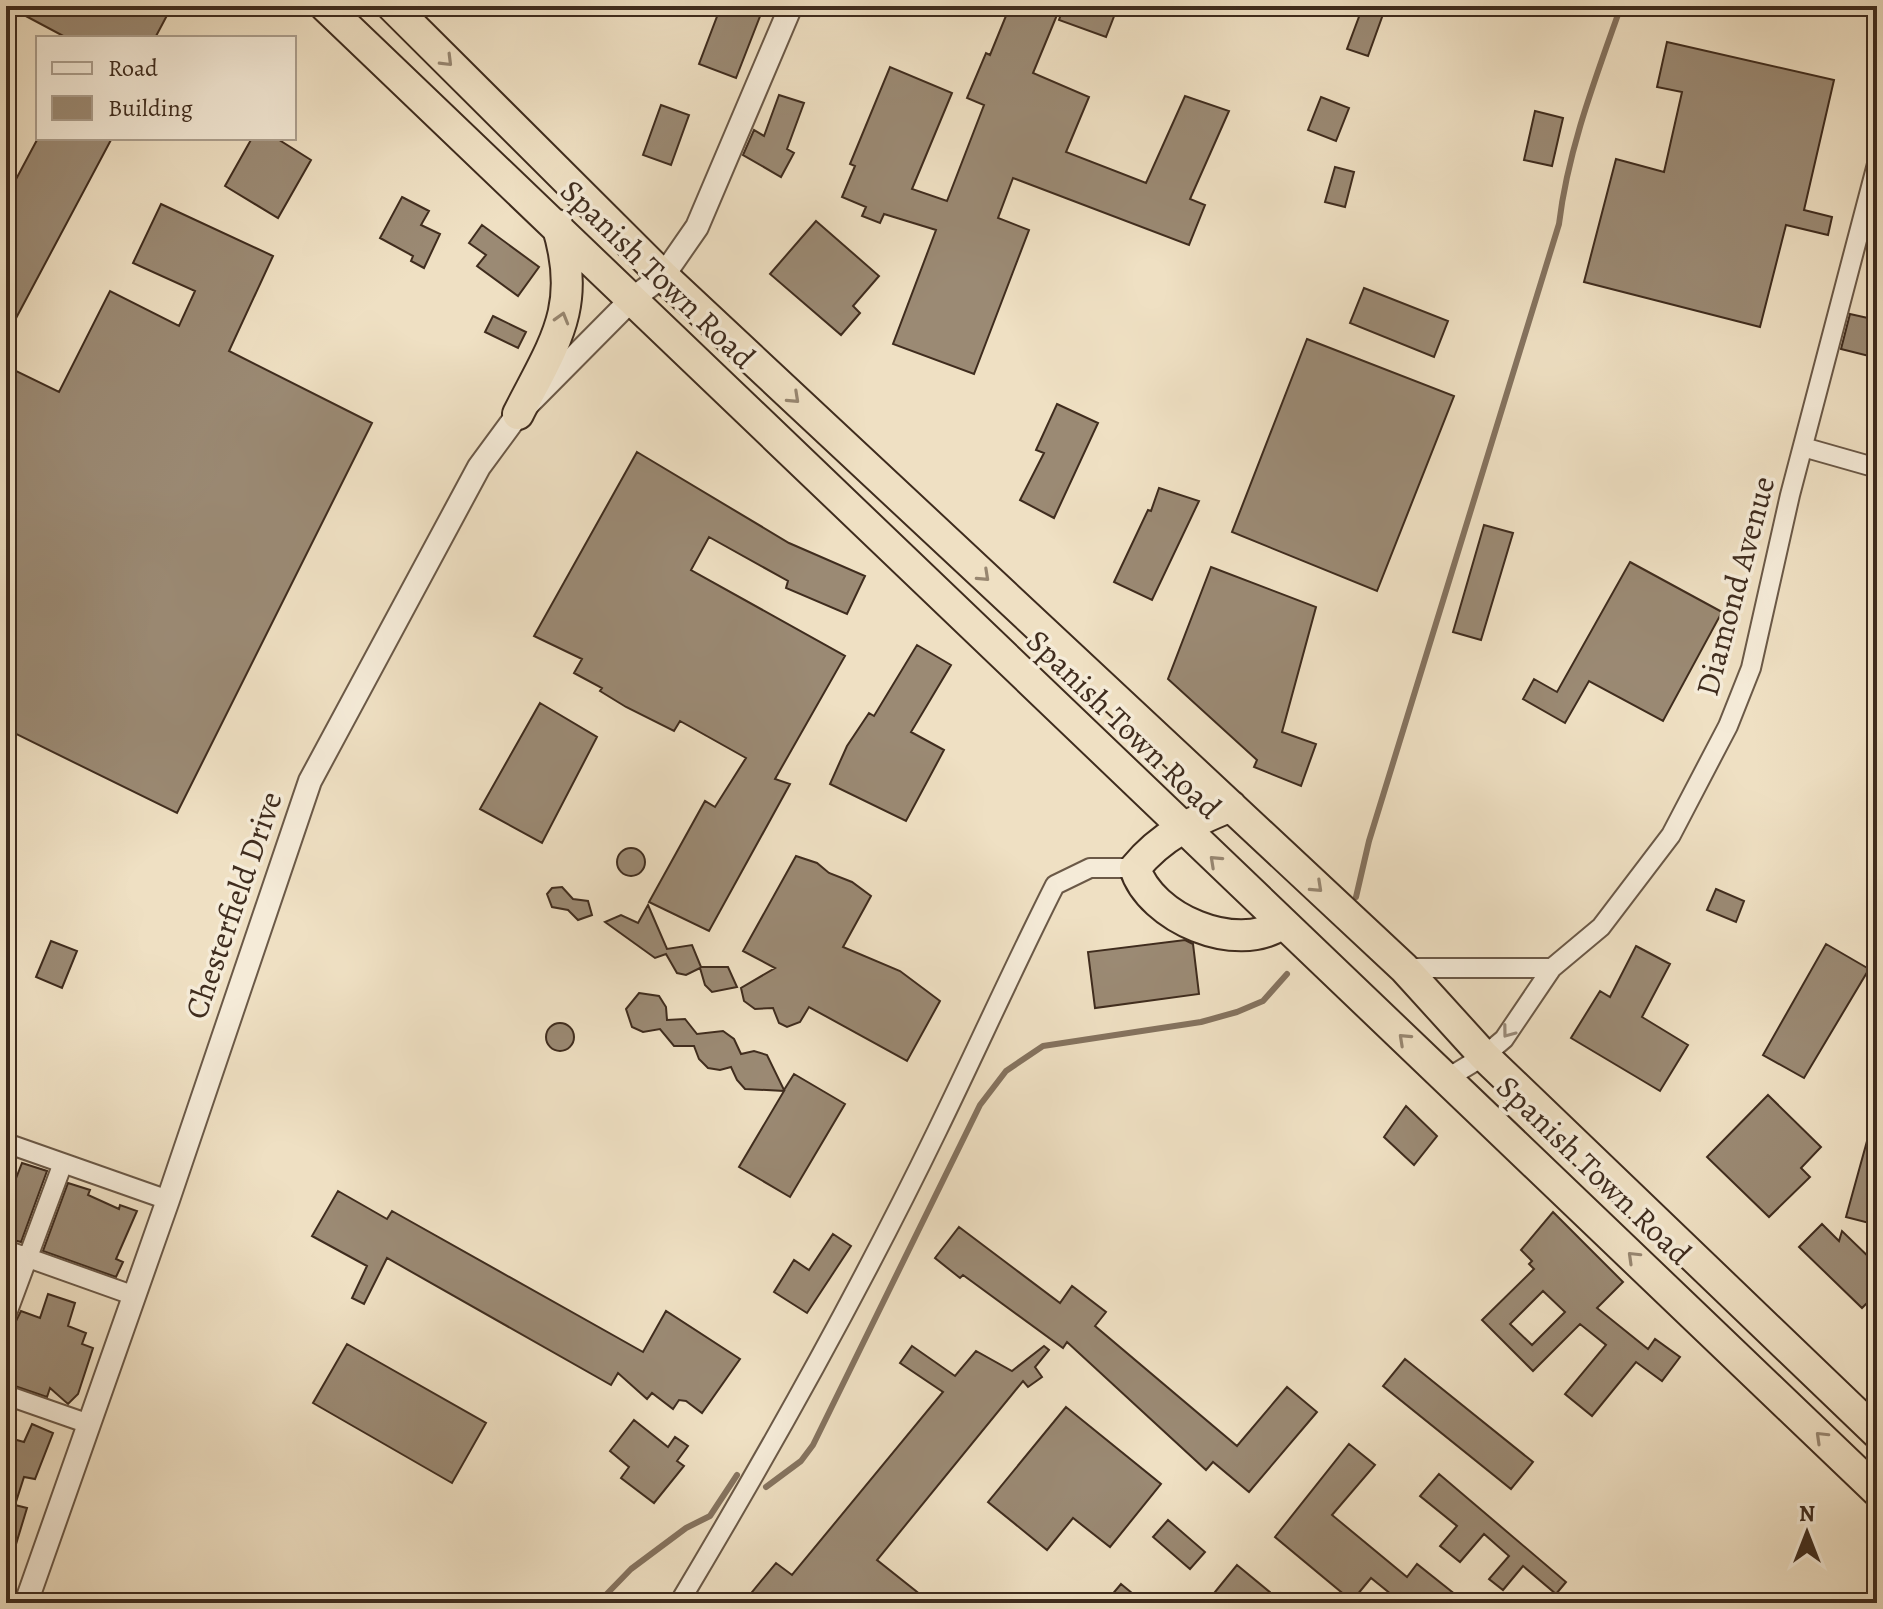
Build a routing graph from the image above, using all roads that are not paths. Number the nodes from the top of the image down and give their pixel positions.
1 (325, 6) edge
2 (392, 6) edge
3 (791, 6) edge
4 (1877, 164) edge
5 (556, 224) junction
6 (663, 276) junction
7 (632, 299) junction
8 (518, 414) junction
9 (1803, 447) junction
10 (1877, 468) edge
11 (1231, 806) junction
12 (1180, 828) junction
13 (1135, 868) junction
14 (1281, 924) junction
15 (1404, 968) junction
16 (1552, 968) junction
17 (1484, 1056) junction
18 (1446, 1079) junction
19 (6, 1143) edge
20 (63, 1163) junction
21 (1624, 1190) junction
22 (168, 1200) junction
23 (6, 1250) edge
24 (27, 1257) junction
25 (135, 1296) junction
26 (6, 1316) edge
27 (1772, 1390) junction
28 (6, 1395) edge
29 (89, 1424) junction
30 (1877, 1433) edge
31 (1877, 1491) edge
32 (26, 1603) edge
33 (679, 1603) edge

1 - 5 highway, Spanish Town Road
2 -> 6 highway, Spanish Town Road
3 - 6 street, Chesterfield Drive
4 - 9 street, Diamond Avenue
5 - 7 highway, Spanish Town Road
8 -> 5 highway
6 - 7 street, Chesterfield Drive
6 -> 11 highway, Spanish Town Road
7 - 8 street, Chesterfield Drive
7 - 12 highway, Spanish Town Road
8 - 22 street, Chesterfield Drive
9 - 10 street
9 - 16 street, Diamond Avenue
11 - 12 highway
11 -> 15 highway, Spanish Town Road
12 - 13 highway
14 -> 12 highway, Spanish Town Road
13 - 14 highway
13 - 33 street
18 -> 14 highway, Spanish Town Road
15 - 16 street
15 - 17 highway, Spanish Town Road
16 -> 17 street, Diamond Avenue
17 - 18 street, Diamond Avenue
17 - 21 highway, Spanish Town Road
27 -> 18 highway, Spanish Town Road
19 - 20 street
20 - 22 street
20 - 24 street
21 - 27 highway
21 - 30 highway, Spanish Town Road
22 - 25 street, Chesterfield Drive
23 - 24 street
24 - 25 street
24 - 26 street
25 - 29 street, Chesterfield Drive
31 -> 27 highway, Spanish Town Road
28 - 29 street
29 - 32 street, Chesterfield Drive

